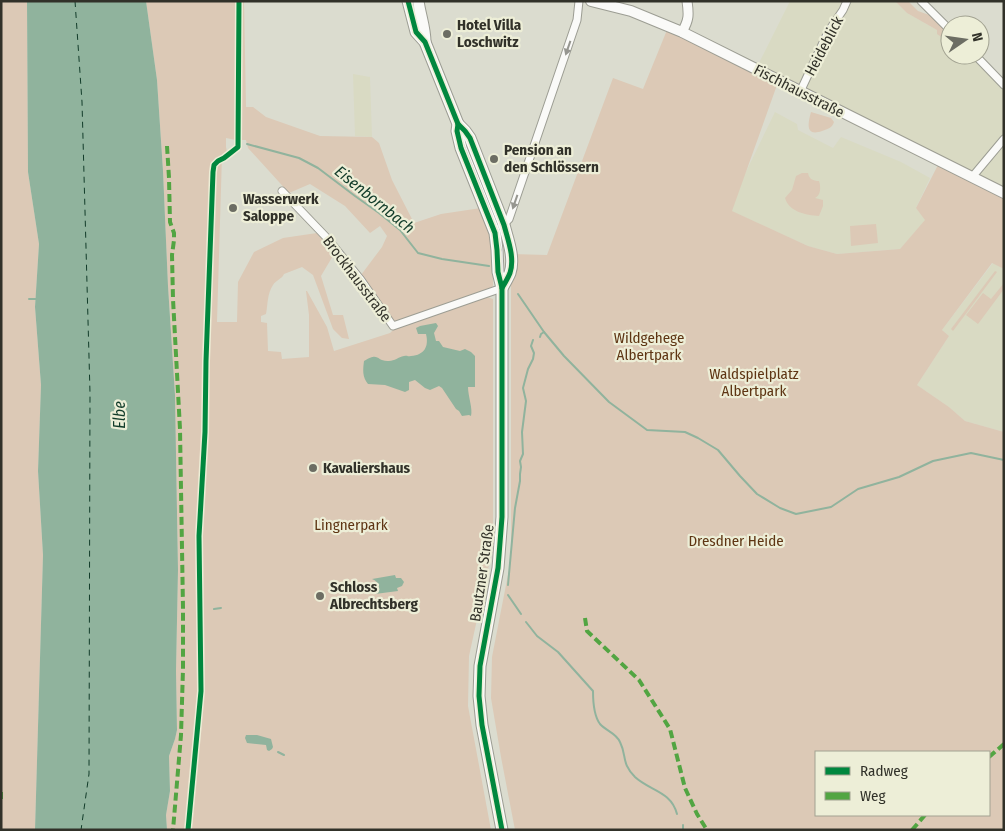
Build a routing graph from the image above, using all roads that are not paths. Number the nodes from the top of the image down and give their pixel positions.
1 (408, 1) edge
2 (418, 1) edge
3 (580, 1) edge
4 (591, 1) edge
5 (687, 1) edge
6 (847, 1) edge
7 (921, 1) edge
8 (940, 20) edge
9 (682, 32) junction
10 (425, 42) junction
11 (985, 65) edge
12 (1004, 85) edge
13 (800, 92) junction
14 (458, 124) junction
15 (1004, 139) edge
16 (973, 176) junction
17 (282, 191) dead end
18 (1004, 193) edge
19 (504, 225) junction
20 (494, 232) junction
21 (502, 288) junction
22 (502, 830) edge

1 - 10 main road, Bautzner Straße
2 - 10 main road, Bautzner Straße
3 -> 19 street
4 - 9 main road, Fischhausstraße
5 - 9 street
6 - 13 street, Heideblick
7 - 8 street
9 - 13 main road, Fischhausstraße
10 - 14 main road, Bautzner Straße
11 - 12 street
13 - 16 main road, Fischhausstraße
14 - 19 main road, Bautzner Straße
14 - 20 main road, Bautzner Straße
15 - 16 street
16 - 18 main road, Fischhausstraße
17 - 21 street, Brockhausstraße
19 - 20 street
19 - 21 main road, Bautzner Straße
20 - 21 main road, Bautzner Straße
21 - 22 main road, Bautzner Straße

